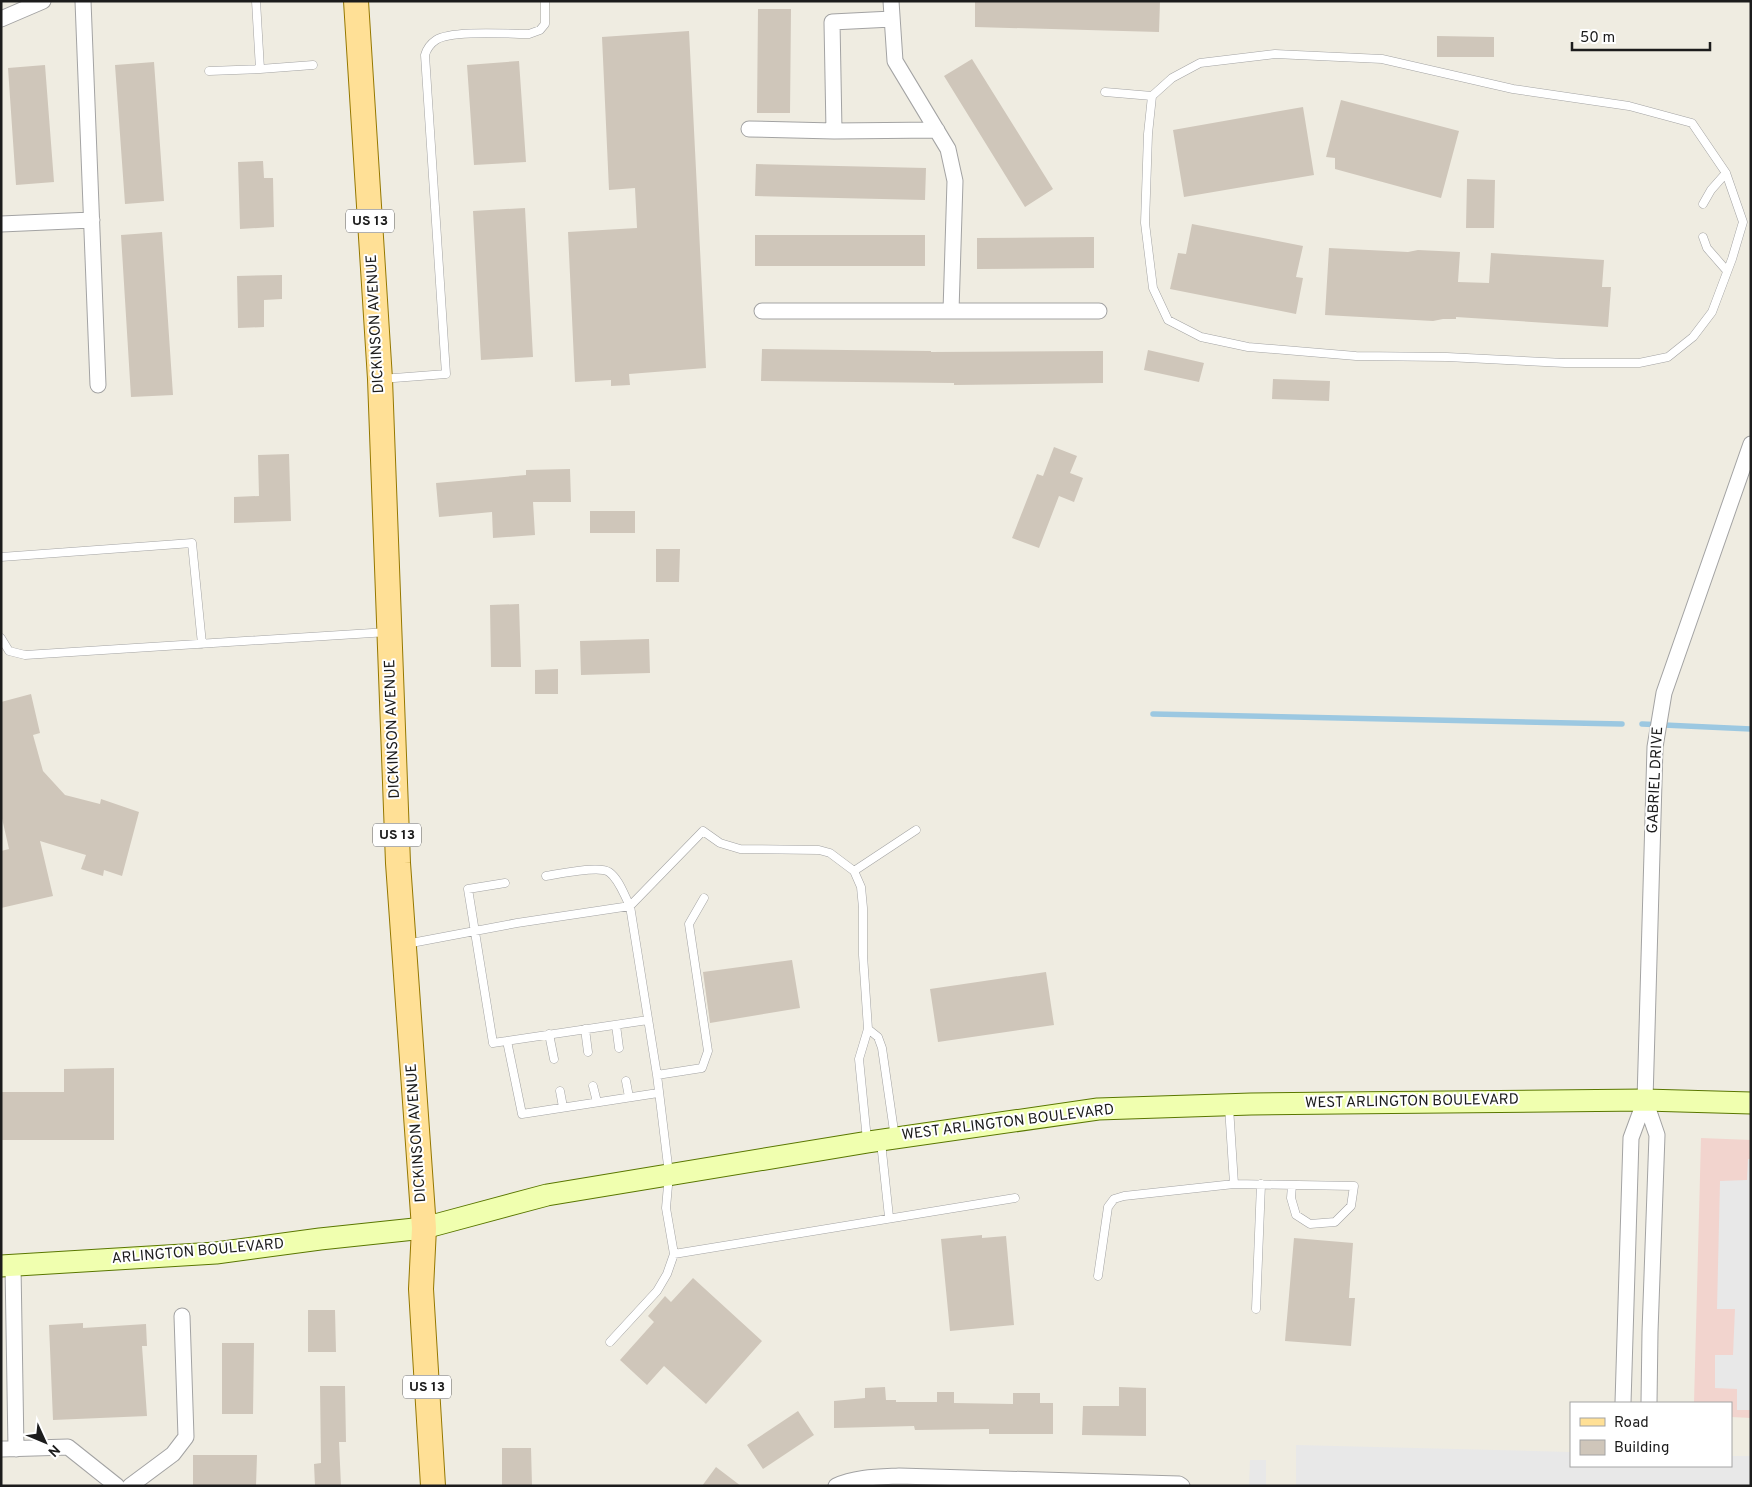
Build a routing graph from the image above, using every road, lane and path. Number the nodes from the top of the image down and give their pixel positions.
1 (43, 1) edge
2 (84, 1) edge
3 (256, 1) edge
4 (356, 1) edge
5 (545, 1) edge
6 (891, 1) edge
7 (1, 19) edge
8 (892, 19) junction
9 (313, 65) dead end
10 (260, 69) junction
11 (209, 71) dead end
12 (1105, 92) dead end
13 (1152, 96) junction
14 (749, 129) dead end
15 (937, 130) junction
16 (834, 131) junction
17 (1726, 174) junction
18 (1703, 204) dead end
19 (92, 220) junction
20 (1747, 222) edge
21 (1, 224) edge
22 (1703, 237) dead end
23 (1728, 271) junction
24 (762, 311) dead end
25 (952, 311) junction
26 (1099, 311) dead end
27 (380, 379) junction
28 (98, 385) dead end
29 (1751, 444) edge
30 (1, 557) edge
31 (390, 632) junction
32 (1, 638) edge
33 (202, 644) junction
34 (916, 830) dead end
35 (854, 871) junction
36 (546, 876) dead end
37 (505, 883) dead end
38 (704, 898) dead end
39 (630, 906) junction
40 (475, 931) junction
41 (405, 945) junction
42 (648, 1020) junction
43 (616, 1025) junction
44 (584, 1029) junction
45 (868, 1029) junction
46 (549, 1034) junction
47 (507, 1041) junction
48 (619, 1048) dead end
49 (588, 1052) dead end
50 (554, 1059) dead end
51 (657, 1075) junction
52 (626, 1081) dead end
53 (593, 1086) dead end
54 (560, 1091) dead end
55 (658, 1092) junction
56 (628, 1097) junction
57 (1645, 1100) junction
58 (597, 1102) junction
59 (1751, 1102) edge
60 (1229, 1105) junction
61 (564, 1107) junction
62 (881, 1140) junction
63 (669, 1174) junction
64 (1234, 1184) junction
65 (1261, 1184) junction
66 (1292, 1185) junction
67 (1015, 1198) dead end
68 (889, 1217) junction
69 (424, 1228) junction
70 (674, 1254) junction
71 (7, 1266) edge
72 (1098, 1276) dead end
73 (1256, 1309) dead end
74 (182, 1316) dead end
75 (610, 1342) dead end
76 (1623, 1402) edge
77 (1650, 1402) edge
78 (9, 1449) edge
79 (117, 1486) edge
80 (130, 1486) edge
81 (432, 1486) edge
82 (836, 1486) edge
83 (1182, 1486) edge

1 - 7 street
2 - 19 street
3 - 10 lane
4 - 27 main road, DICKINSON AVENUE / US 13
5 - 27 lane
6 - 8 street
8 - 15 street
8 - 16 street
9 - 10 lane
10 - 11 lane
12 - 13 lane
13 - 17 lane
13 - 23 lane
14 - 16 street
15 - 16 street
15 - 25 street
17 - 18 lane
17 - 20 lane
19 - 21 street
19 - 28 street
20 - 23 lane
22 - 23 lane
24 - 25 street
25 - 26 street
27 - 31 main road, DICKINSON AVENUE / US 13
29 - 57 street, GABRIEL DRIVE
30 - 33 lane
31 - 33 lane
31 - 41 main road, DICKINSON AVENUE / US 13
32 - 33 lane
34 - 35 lane
35 - 39 lane
35 - 45 lane
36 - 39 lane
37 - 40 lane
38 - 51 lane
39 - 40 lane
39 - 42 lane
40 - 41 lane
40 - 47 lane
41 - 69 main road, DICKINSON AVENUE / US 13
42 - 43 lane
42 - 51 lane
43 - 44 lane
43 - 48 lane
44 - 46 lane
44 - 49 lane
45 - 62 lane
45 - 62 lane
46 - 47 lane
46 - 50 lane
47 - 61 lane
51 - 55 lane
52 - 56 lane
53 - 58 lane
54 - 61 lane
55 - 56 lane
55 - 63 lane
56 - 58 lane
57 - 59 main road, WEST ARLINGTON BOULEVARD
57 - 60 main road, WEST ARLINGTON BOULEVARD
57 - 76 street
57 - 77 street
58 - 61 lane
60 - 62 main road, WEST ARLINGTON BOULEVARD
60 - 64 lane
62 - 63 main road, WEST ARLINGTON BOULEVARD
62 - 68 lane
63 - 69 main road, WEST ARLINGTON BOULEVARD
63 - 70 lane
64 - 65 lane
64 - 72 lane
65 - 66 lane
65 - 73 lane
66 - 66 lane
67 - 68 lane
68 - 70 lane
69 - 71 main road, ARLINGTON BOULEVARD
69 - 81 main road, DICKINSON AVENUE / US 13
70 - 75 lane
71 - 78 street
74 - 80 street
78 - 79 street
82 - 83 street

